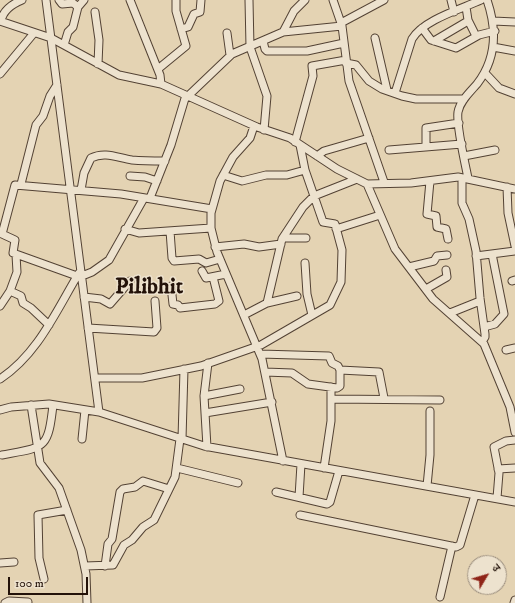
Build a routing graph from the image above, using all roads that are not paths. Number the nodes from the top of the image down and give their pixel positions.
1 (19, 0) edge
2 (46, 0) edge
3 (59, 0) edge
4 (84, 0) edge
5 (130, 0) edge
6 (176, 0) edge
7 (201, 0) edge
8 (249, 0) edge
9 (305, 0) edge
10 (332, 0) edge
11 (383, 0) edge
12 (451, 0) edge
13 (481, 0) edge
14 (487, 0) edge
15 (78, 7) junction
16 (466, 7) junction
17 (96, 12) dead end
18 (454, 12) junction
19 (0, 21) edge
20 (468, 21) junction
21 (494, 21) junction
22 (515, 22) edge
23 (342, 25) junction
24 (422, 28) junction
25 (181, 29) junction
26 (495, 31) junction
27 (34, 32) junction
28 (283, 32) junction
29 (227, 33) dead end
30 (476, 36) junction
31 (51, 38) junction
32 (375, 38) dead end
33 (263, 41) junction
34 (434, 41) junction
35 (344, 43) junction
36 (64, 45) junction
37 (250, 47) junction
38 (493, 47) junction
39 (515, 51) edge
40 (230, 55) junction
41 (346, 61) junction
42 (98, 64) junction
43 (158, 69) junction
44 (485, 73) junction
45 (0, 74) edge
46 (161, 84) junction
47 (57, 86) junction
48 (387, 90) junction
49 (395, 93) junction
50 (515, 94) edge
51 (187, 96) junction
52 (464, 99) junction
53 (459, 123) junction
54 (254, 126) junction
55 (264, 130) junction
56 (369, 138) junction
57 (298, 144) junction
58 (462, 144) junction
59 (426, 146) junction
60 (389, 150) dead end
61 (495, 150) dead end
62 (317, 156) junction
63 (464, 156) junction
64 (164, 161) junction
65 (305, 170) junction
66 (223, 175) junction
67 (130, 176) dead end
68 (357, 178) junction
69 (465, 178) junction
70 (157, 181) junction
71 (430, 181) junction
72 (384, 182) junction
73 (22, 184) junction
74 (367, 184) junction
75 (507, 187) junction
76 (70, 189) junction
77 (515, 189) edge
78 (81, 190) junction
79 (314, 196) junction
80 (147, 198) junction
81 (212, 209) junction
82 (380, 215) junction
83 (211, 228) junction
84 (125, 229) junction
85 (336, 229) junction
86 (170, 231) junction
87 (1, 233) edge
88 (306, 238) dead end
89 (448, 239) dead end
90 (282, 241) junction
91 (515, 246) edge
92 (215, 247) junction
93 (515, 251) edge
94 (492, 254) junction
95 (16, 255) junction
96 (448, 255) dead end
97 (476, 256) junction
98 (220, 259) junction
99 (305, 263) dead end
100 (409, 267) junction
101 (446, 270) dead end
102 (202, 271) dead end
103 (80, 273) junction
104 (226, 274) junction
105 (213, 277) junction
106 (130, 281) dead end
107 (171, 286) dead end
108 (426, 289) junction
109 (10, 291) junction
110 (297, 296) dead end
111 (84, 297) junction
112 (155, 301) dead end
113 (480, 301) junction
114 (267, 303) junction
115 (0, 306) edge
116 (450, 313) junction
117 (244, 315) junction
118 (312, 315) junction
119 (49, 325) junction
120 (484, 327) junction
121 (88, 328) junction
122 (482, 342) junction
123 (257, 346) junction
124 (515, 348) edge
125 (506, 350) dead end
126 (260, 354) junction
127 (208, 363) junction
128 (184, 369) junction
129 (340, 370) junction
130 (266, 372) junction
131 (95, 378) junction
132 (0, 379) edge
133 (331, 387) junction
134 (240, 389) dead end
135 (204, 396) junction
136 (384, 398) junction
137 (331, 399) junction
138 (440, 400) dead end
139 (272, 402) junction
140 (512, 403) edge
141 (31, 405) junction
142 (53, 405) junction
143 (0, 410) edge
144 (85, 410) junction
145 (430, 411) dead end
146 (99, 412) junction
147 (205, 413) junction
148 (515, 429) edge
149 (82, 439) dead end
150 (181, 439) junction
151 (515, 440) edge
152 (206, 447) junction
153 (37, 448) junction
154 (2, 455) dead end
155 (283, 461) junction
156 (301, 464) junction
157 (324, 468) junction
158 (515, 468) edge
159 (177, 469) junction
160 (498, 469) junction
161 (338, 470) junction
162 (238, 483) dead end
163 (427, 486) junction
164 (169, 489) junction
165 (276, 492) dead end
166 (475, 495) junction
167 (298, 497) junction
168 (497, 498) junction
169 (515, 502) edge
170 (67, 510) junction
171 (300, 515) dead end
172 (452, 546) junction
173 (0, 562) edge
174 (14, 562) dead end
175 (84, 566) junction
176 (105, 566) junction
177 (44, 579) dead end
178 (440, 597) dead end
179 (28, 602) dead end
180 (5, 603) edge
181 (87, 603) edge

1 - 19 street
2 - 31 street
3 - 15 street
4 - 15 street
5 - 43 street
6 - 25 street
7 - 25 street
8 - 37 street
9 - 28 street
10 - 23 street
11 - 23 street
12 - 18 street
13 - 16 street
14 - 21 street
15 - 36 street
16 - 18 street
16 - 20 street
17 - 42 street
18 - 24 street
19 - 27 street
20 - 30 street
20 - 34 street
21 - 22 street
21 - 26 street
23 - 28 street
23 - 35 street
24 - 34 street
24 - 49 street
25 - 43 street
26 - 30 street
26 - 38 street
27 - 31 street
27 - 45 street
28 - 33 street
29 - 40 street
30 - 34 street
31 - 36 street
31 - 47 street
32 - 48 street
33 - 35 street
33 - 37 street
35 - 41 street
36 - 42 street
37 - 40 street
37 - 55 street
38 - 39 street
38 - 44 street
40 - 51 street
41 - 48 street
41 - 56 street
41 - 57 street
42 - 46 street
43 - 46 street
44 - 50 street
44 - 52 street
46 - 51 street
47 - 73 street
47 - 76 street
48 - 49 street
49 - 52 street
51 - 54 street
51 - 64 street
52 - 53 street
53 - 58 street
53 - 59 street
54 - 55 street
54 - 66 street
55 - 57 street
56 - 62 street
56 - 72 street
57 - 62 street
57 - 65 street
58 - 59 street
58 - 63 street
59 - 60 street
61 - 63 street
62 - 68 street
63 - 69 street
64 - 70 street
64 - 78 street
65 - 66 street
65 - 79 street
66 - 81 street
67 - 70 street
68 - 74 street
68 - 79 street
69 - 71 street
69 - 75 street
69 - 97 street
70 - 80 street
71 - 72 street
71 - 89 street
72 - 74 street
73 - 76 street
73 - 87 street
74 - 82 street
75 - 77 street
75 - 91 street
76 - 78 street
76 - 103 street
78 - 80 street
79 - 85 street
79 - 90 street
80 - 81 street
80 - 84 street
81 - 83 street
82 - 85 street
82 - 100 street
83 - 86 street
83 - 92 street
84 - 86 street
84 - 103 street
85 - 118 street
86 - 98 street
87 - 95 street
88 - 90 street
90 - 92 street
90 - 114 street
92 - 98 street
93 - 94 street
94 - 97 street
94 - 120 street
95 - 103 street
95 - 109 street
96 - 100 street
97 - 113 street
98 - 104 street
99 - 118 street
100 - 108 street
101 - 108 street
102 - 105 street
103 - 111 street
103 - 119 street
104 - 105 street
104 - 117 street
105 - 107 street
106 - 111 street
108 - 116 street
109 - 115 street
109 - 119 street
110 - 114 street
111 - 121 street
112 - 121 street
113 - 116 street
113 - 120 street
114 - 117 street
116 - 122 street
117 - 123 street
118 - 123 street
119 - 132 street
120 - 122 street
121 - 131 street
122 - 140 street
123 - 126 street
123 - 127 street
124 - 125 street
126 - 129 street
126 - 130 street
127 - 128 street
127 - 135 street
128 - 131 street
128 - 150 street
129 - 133 street
129 - 136 street
130 - 133 street
130 - 139 street
131 - 146 street
133 - 137 street
134 - 135 street
135 - 147 street
136 - 137 street
136 - 138 street
137 - 157 street
139 - 147 street
139 - 155 street
140 - 148 street
141 - 142 street
141 - 143 street
141 - 153 street
142 - 144 street
142 - 153 street
144 - 146 street
144 - 149 street
145 - 163 street
146 - 150 street
147 - 152 street
150 - 152 street
150 - 159 street
151 - 160 street
152 - 155 street
153 - 154 street
153 - 170 street
155 - 156 street
156 - 157 street
156 - 167 street
157 - 161 street
158 - 160 street
159 - 162 street
159 - 164 street
160 - 168 street
161 - 163 street
161 - 167 street
163 - 166 street
164 - 176 street
164 - 176 street
165 - 167 street
166 - 168 street
166 - 172 street
168 - 169 street
170 - 175 street
170 - 177 street
171 - 172 street
172 - 178 street
173 - 174 street
175 - 176 street
175 - 181 street
179 - 180 street

